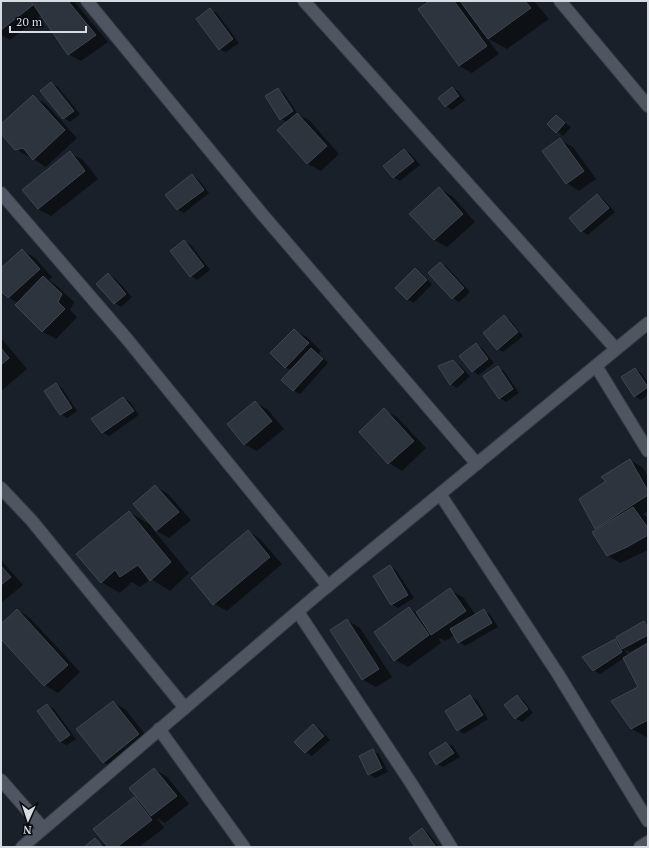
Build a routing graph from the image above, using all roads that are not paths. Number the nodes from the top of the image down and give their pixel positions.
1 (87, 1) edge
2 (304, 1) edge
3 (560, 1) edge
4 (648, 106) edge
5 (1, 193) edge
6 (648, 323) edge
7 (616, 349) junction
8 (596, 366) junction
9 (648, 451) edge
10 (477, 464) junction
11 (1, 488) edge
12 (440, 494) junction
13 (328, 586) junction
14 (298, 612) junction
15 (185, 708) junction
16 (159, 729) junction
17 (1, 780) edge
18 (648, 821) edge
19 (43, 828) junction
20 (648, 842) edge
21 (23, 846) edge
22 (244, 847) edge
23 (451, 847) edge
24 (640, 847) edge

1 - 10 street
2 - 7 street
3 - 4 street
5 - 13 street
6 - 7 street
7 - 8 street
8 - 9 street
8 - 10 street
10 - 12 street
11 - 15 street
12 - 13 street
12 - 18 street
13 - 14 street
14 - 15 street
14 - 23 street
15 - 16 street
16 - 19 street
16 - 22 street
17 - 19 street
19 - 21 street
20 - 24 street

